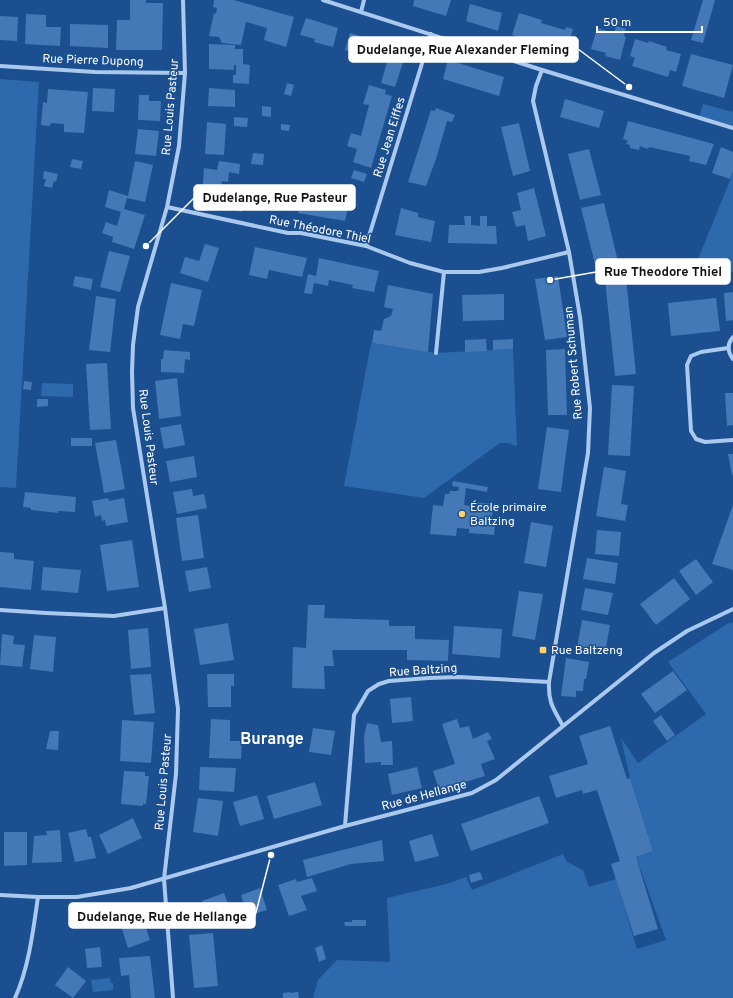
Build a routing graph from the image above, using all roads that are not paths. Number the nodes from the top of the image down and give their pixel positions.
1 (183, 0) edge
2 (323, 0) edge
3 (364, 0) edge
4 (361, 12) junction
5 (431, 34) junction
6 (0, 66) edge
7 (542, 70) junction
8 (185, 73) junction
9 (733, 128) edge
10 (167, 207) junction
11 (366, 246) junction
12 (569, 252) junction
13 (444, 272) junction
14 (733, 337) edge
15 (728, 348) junction
16 (436, 353) dead end
17 (733, 359) edge
18 (733, 440) edge
19 (165, 608) junction
20 (733, 608) edge
21 (0, 610) edge
22 (549, 682) junction
23 (563, 726) junction
24 (345, 826) junction
25 (164, 879) junction
26 (0, 895) edge
27 (38, 897) junction
28 (15, 998) edge
29 (173, 998) edge

1 - 8 street, Rue Louis Pasteur
2 - 4 street
3 - 4 street
4 - 5 street
5 - 7 street
5 - 11 street, Rue Jean Eiffes
6 - 8 street, Rue Pierre Dupong
7 - 9 street
7 - 12 street, Rue Robert Schuman
8 - 10 street, Rue Louis Pasteur
10 - 11 street, Rue Théodore Thiel
10 - 19 street, Rue Louis Pasteur
11 - 13 street, Rue Théodore Thiel
12 - 13 street, Rue Théodore Thiel
12 - 22 street, Rue Robert Schuman
13 - 16 street
14 - 15 street
15 - 17 street
15 - 18 street
19 - 21 street
19 - 25 street, Rue Louis Pasteur
20 - 23 street, Rue de Hellange
22 - 23 street, Rue Robert Schuman
22 - 24 street, Rue Baltzing
23 - 24 street, Rue de Hellange
24 - 25 street, Rue de Hellange
25 - 27 street, Rue de Hellange
25 - 29 street, Rue Louis Pasteur
26 - 27 street, Rue de Hellange
27 - 28 street

